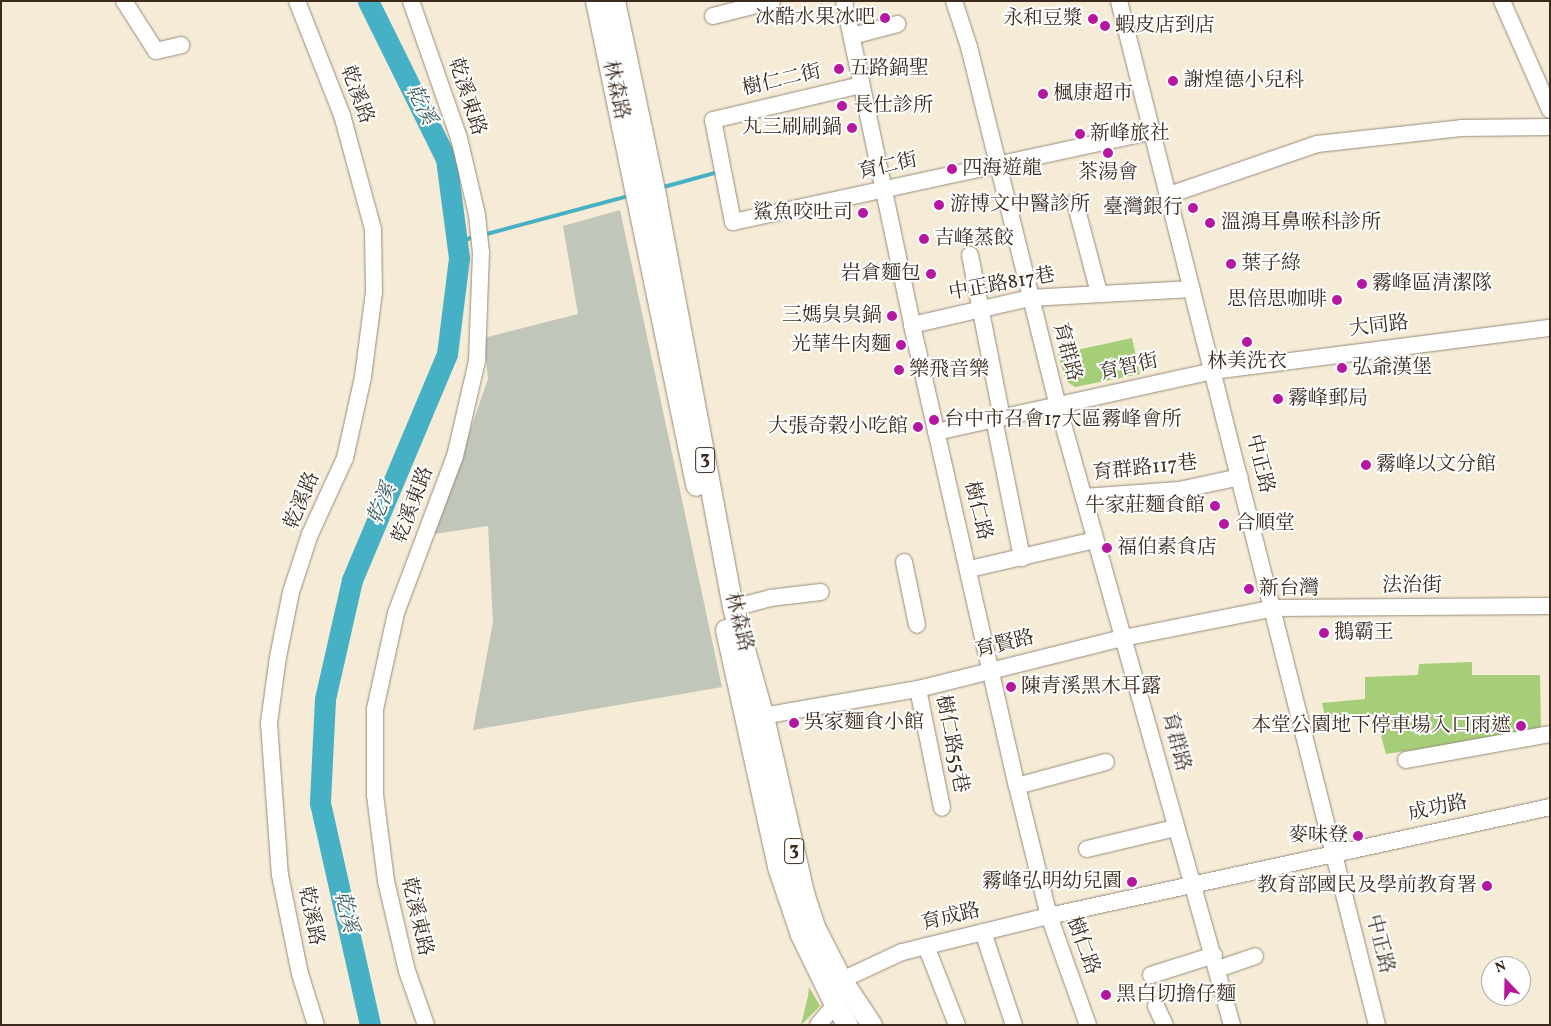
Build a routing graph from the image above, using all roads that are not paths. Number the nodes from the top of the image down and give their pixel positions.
1 (124, 1) edge
2 (298, 1) edge
3 (411, 1) edge
4 (596, 1) edge
5 (614, 1) edge
6 (772, 1) edge
7 (844, 1) edge
8 (954, 1) edge
9 (1118, 1) edge
10 (1502, 1) edge
11 (713, 16) dead end
12 (897, 24) dead end
13 (852, 36) junction
14 (181, 45) dead end
15 (861, 85) junction
16 (1550, 110) edge
17 (713, 120) joint
18 (1550, 127) edge
19 (1153, 131) junction
20 (996, 164) junction
21 (642, 177) junction
22 (884, 190) junction
23 (1169, 195) junction
24 (1074, 202) dead end
25 (648, 204) junction
26 (970, 255) dead end
27 (1192, 289) junction
28 (1099, 292) junction
29 (1030, 298) junction
30 (980, 308) junction
31 (912, 325) junction
32 (1550, 328) edge
33 (1213, 371) junction
34 (1058, 406) junction
35 (998, 418) junction
36 (936, 432) junction
37 (1240, 477) junction
38 (1084, 497) junction
39 (1095, 540) junction
40 (1022, 558) junction
41 (904, 562) dead end
42 (970, 570) junction
43 (821, 592) dead end
44 (1550, 606) edge
45 (733, 608) junction
46 (1274, 608) junction
47 (917, 625) dead end
48 (1123, 638) junction
49 (992, 670) junction
50 (918, 689) junction
51 (754, 718) junction
52 (1550, 734) edge
53 (1406, 760) dead end
54 (1106, 762) dead end
55 (1017, 786) junction
56 (1550, 806) edge
57 (942, 808) dead end
58 (1175, 828) junction
59 (1087, 849) dead end
60 (1335, 853) junction
61 (1191, 886) junction
62 (1049, 916) junction
63 (983, 932) junction
64 (926, 946) junction
65 (1256, 956) dead end
66 (1216, 962) junction
67 (1151, 975) dead end
68 (842, 980) junction
69 (835, 1005) junction
70 (1156, 1006) dead end
71 (316, 1025) edge
72 (426, 1025) edge
73 (818, 1025) edge
74 (848, 1025) edge
75 (872, 1025) edge
76 (957, 1025) edge
77 (1014, 1025) edge
78 (1088, 1025) edge
79 (1165, 1025) edge
80 (1232, 1025) edge
81 (1378, 1025) edge

1 - 14 street
2 - 71 street, 乾溪路
3 - 72 street, 乾溪東路
4 - 21 main road, 林森路 / 3
5 - 21 main road, 林森路 / 3
6 - 11 street
7 - 13 street, 樹仁路
8 - 20 street, 育群路
9 - 19 street, 中正路
10 - 16 street
12 - 13 street
13 - 15 street, 樹仁路
15 - 17 street, 樹仁二街
15 - 22 street, 樹仁路
17 - 22 street, 育仁街
18 - 23 street
19 - 20 street, 育仁街
19 - 23 street, 中正路
20 - 22 street, 育仁街
20 - 29 street, 育群路
21 - 25 main road, 3
22 - 31 street, 樹仁路
23 - 27 street, 中正路
24 - 28 street
25 - 45 main road, 林森路 / 3
25 - 51 main road, 林森路 / 3
26 - 30 street
27 - 28 street, 中正路817巷
27 - 33 street, 中正路
28 - 29 street, 中正路817巷
29 - 30 street, 中正路817巷
29 - 34 street, 育群路
30 - 31 street, 中正路817巷
30 - 35 street
31 - 36 street, 樹仁路
32 - 33 street, 大同路
33 - 34 street, 育智街
33 - 37 street, 中正路
34 - 35 street, 育智街
34 - 38 street, 育群路
35 - 36 street, 育智街
35 - 40 street
36 - 42 street, 樹仁路
37 - 38 street, 育群路117巷
37 - 46 street, 中正路
38 - 39 street, 育群路
39 - 40 street
39 - 48 street, 育群路
40 - 42 street
41 - 47 street
42 - 49 street, 樹仁路
43 - 45 street
44 - 46 street, 法治街
45 - 51 main road, 林森路 / 3
46 - 48 street, 育賢路
46 - 60 street, 中正路
48 - 49 street, 育賢路
48 - 58 street, 育群路
49 - 50 street, 育賢路
49 - 55 street, 樹仁路
50 - 51 street, 育賢路
50 - 57 street, 樹仁路55巷
51 - 68 main road, 林森路 / 3
51 - 69 main road, 林森路 / 3
52 - 53 street
54 - 55 street
55 - 62 street, 樹仁路
56 - 60 street, 成功路
58 - 59 street
58 - 61 street, 育群路
60 - 61 street, 育成路
60 - 81 street, 中正路
61 - 62 street, 育成路
61 - 66 street, 育群路
62 - 63 street, 育成路
62 - 78 street, 樹仁路
63 - 64 street, 育成路
63 - 77 street
64 - 68 street, 育成路
64 - 76 street
65 - 66 street
66 - 67 street
66 - 80 street, 育群路
68 - 69 street
68 - 75 main road, 林森路 / 3
69 - 73 street
69 - 74 main road, 林森路 / 3
70 - 79 street

